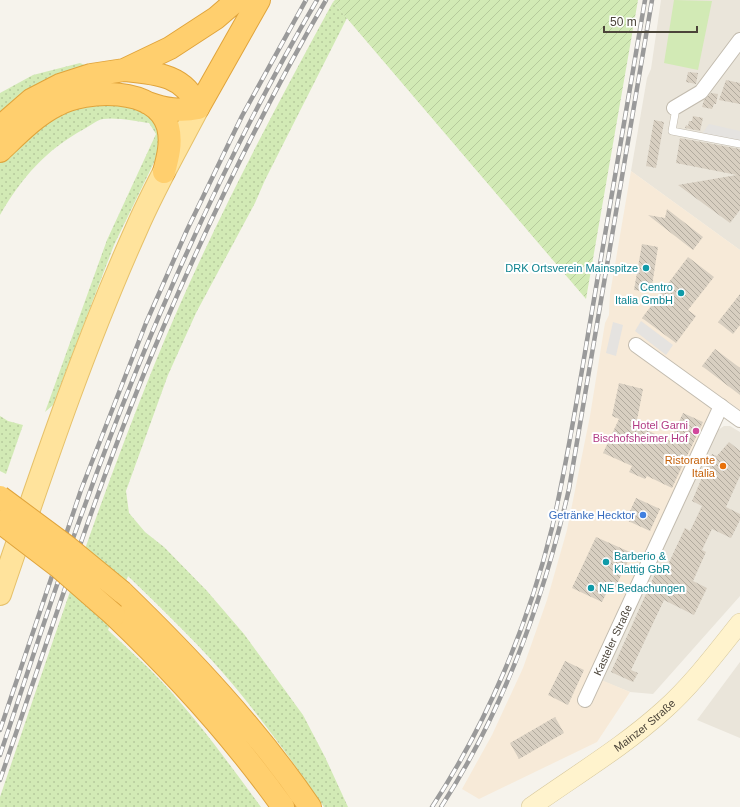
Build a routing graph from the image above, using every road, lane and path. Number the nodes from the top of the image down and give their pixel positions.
1 (237, 0) edge
2 (259, 0) edge
3 (740, 40) edge
4 (124, 70) junction
5 (148, 103) junction
6 (198, 108) junction
7 (674, 108) joint
8 (0, 126) edge
9 (740, 144) edge
10 (0, 151) edge
11 (164, 172) junction
12 (636, 345) dead end
13 (720, 406) junction
14 (740, 420) edge
15 (0, 497) edge
16 (0, 522) edge
17 (0, 594) edge
18 (740, 623) edge
19 (585, 700) dead end
20 (283, 807) edge
21 (310, 807) edge
22 (531, 807) edge

1 - 4 highway
2 - 6 highway
3 - 7 street
4 - 6 highway
4 - 8 highway
5 - 6 highway
5 - 10 highway
5 - 11 highway
6 - 11 main road
7 - 9 lane
11 - 17 main road
12 - 13 street
13 - 14 street
13 - 19 street, Kasteler Straße
15 - 21 highway, bridge
16 - 20 highway, bridge
18 - 22 main road, Mainzer Straße

